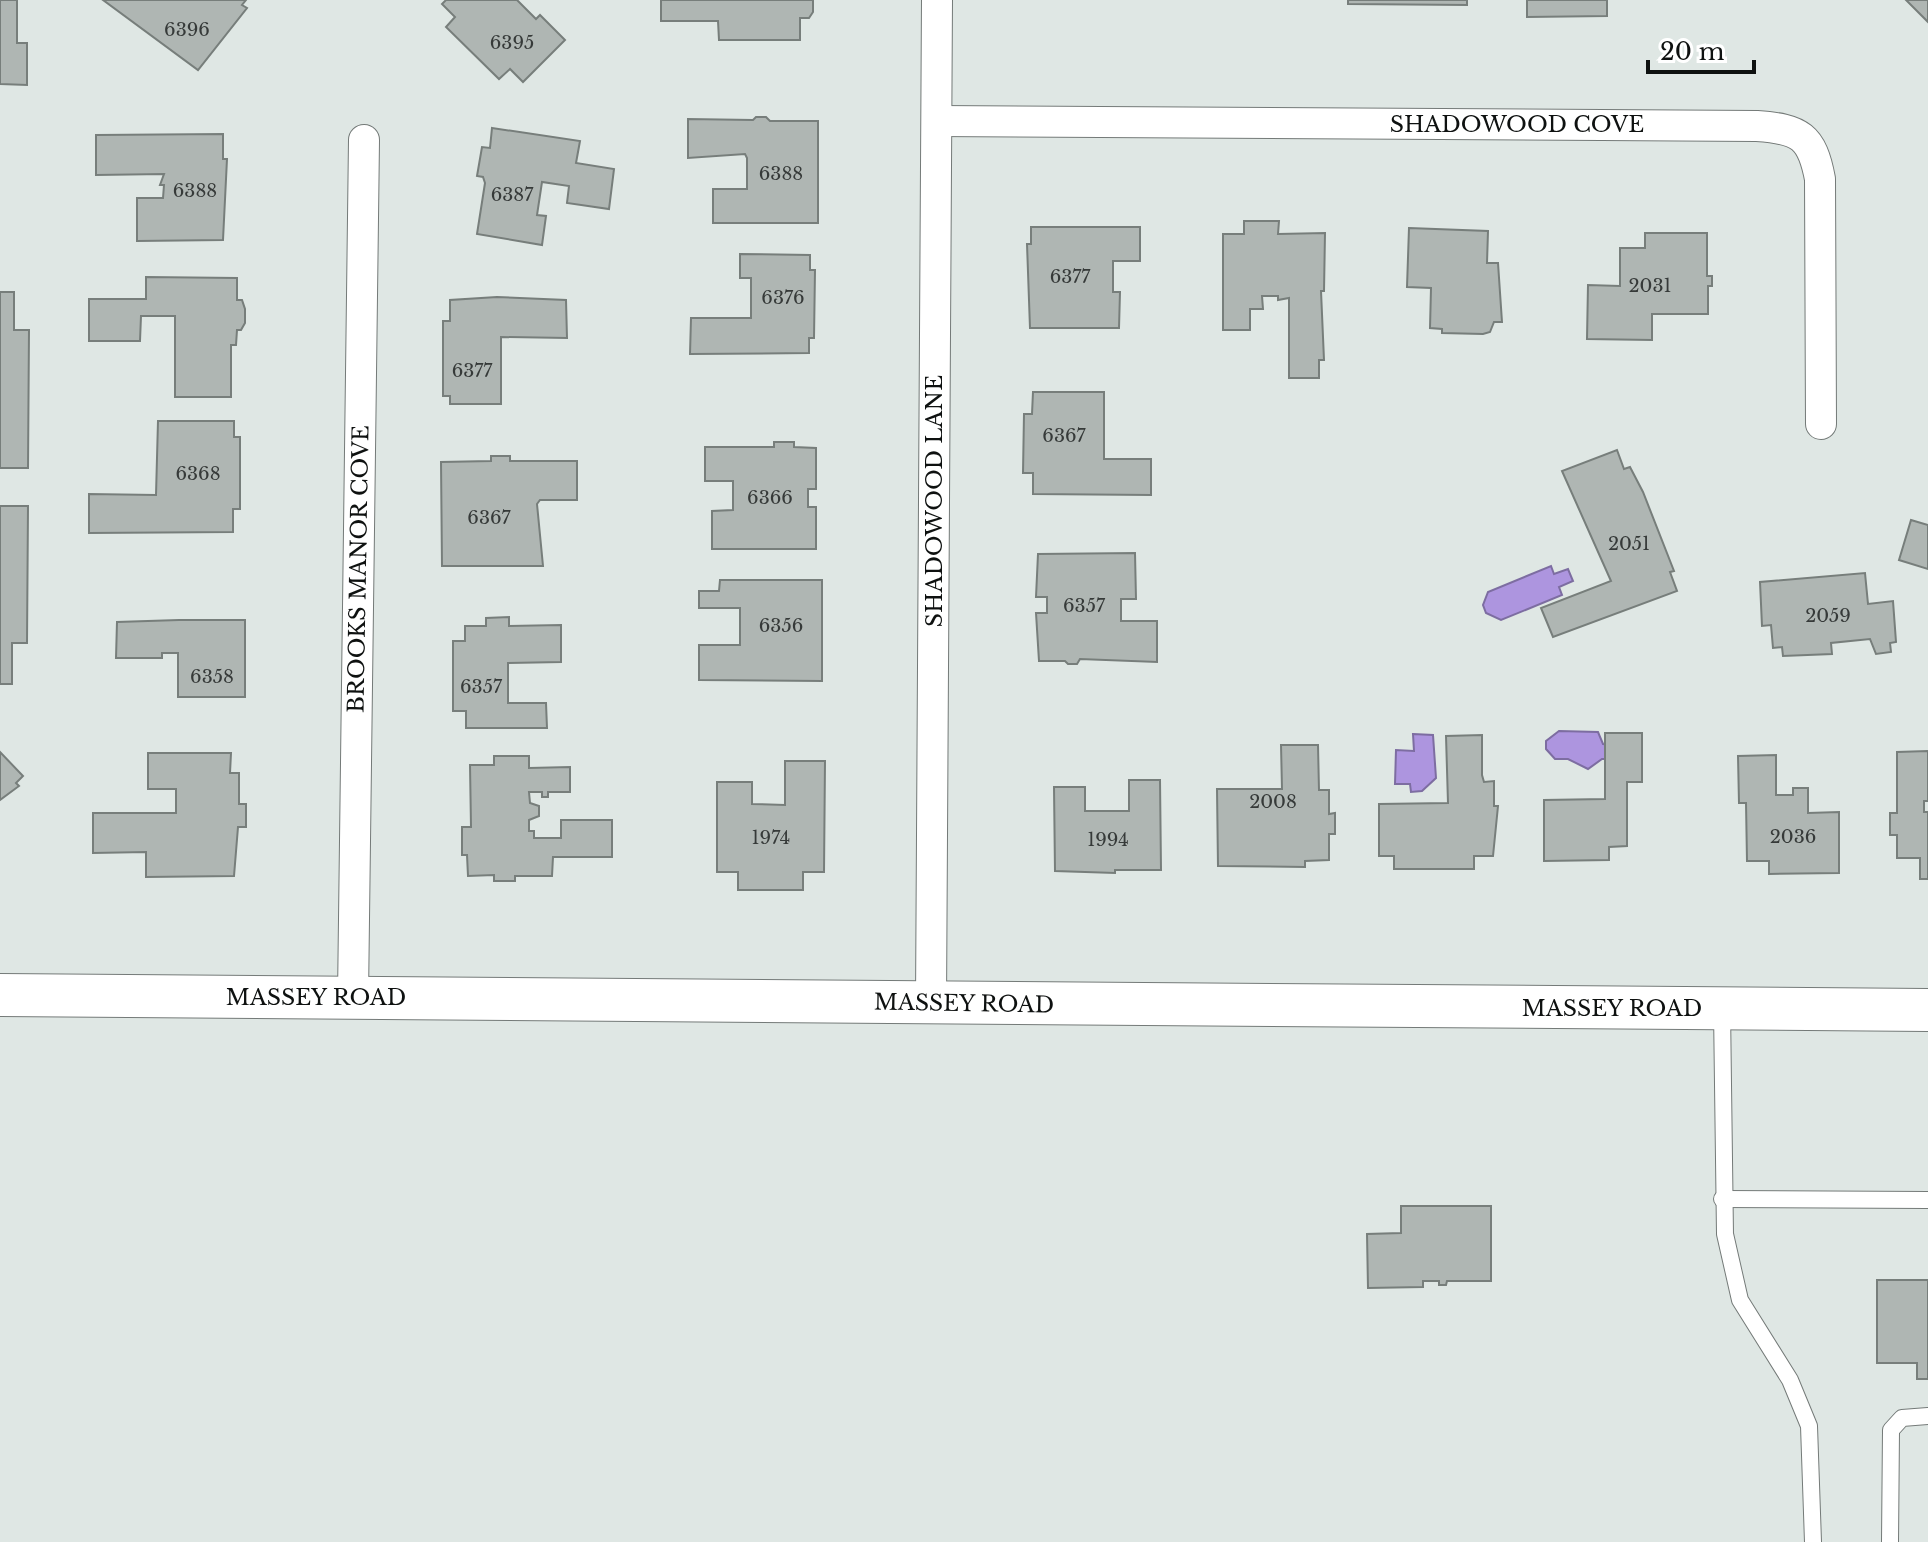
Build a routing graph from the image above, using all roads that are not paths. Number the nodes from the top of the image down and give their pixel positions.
1 (937, 0) edge
2 (937, 121) junction
3 (364, 140) dead end
4 (1821, 424) dead end
5 (0, 995) edge
6 (353, 997) junction
7 (931, 1002) junction
8 (1722, 1009) junction
9 (1928, 1010) edge
10 (1722, 1199) junction
11 (1928, 1200) edge
12 (1928, 1416) edge
13 (1813, 1542) edge
14 (1890, 1542) edge

1 - 2 street, SHADOWOOD LANE
2 - 4 street, SHADOWOOD COVE
2 - 7 street, SHADOWOOD LANE
3 - 6 street, BROOKS MANOR COVE
5 - 6 street, MASSEY ROAD
6 - 7 street, MASSEY ROAD
7 - 8 street, MASSEY ROAD
8 - 9 street, MASSEY ROAD
8 - 10 lane
10 - 11 lane
10 - 13 lane
12 - 14 lane

